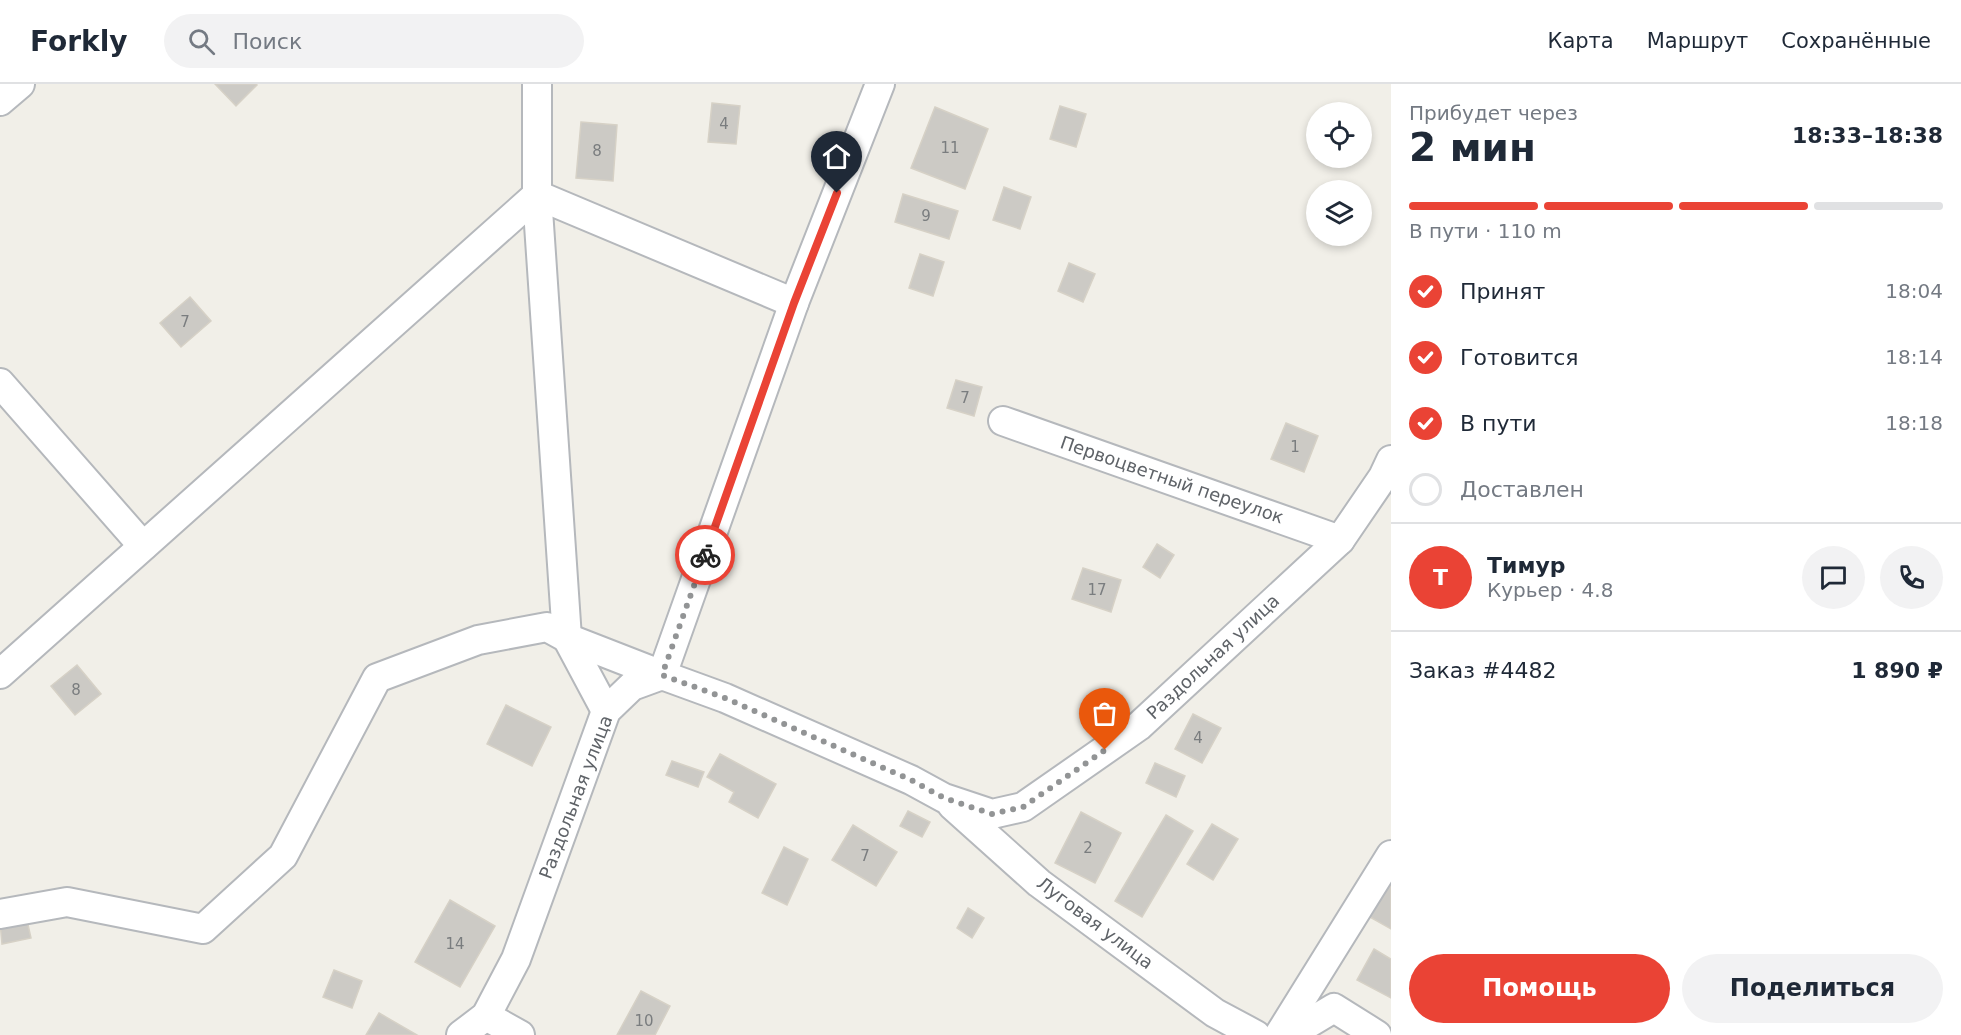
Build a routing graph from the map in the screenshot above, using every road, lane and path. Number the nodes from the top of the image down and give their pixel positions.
1 (20, 84) edge
2 (537, 84) edge
3 (880, 84) edge
4 (0, 101) edge
5 (537, 195) junction
6 (794, 303) junction
7 (0, 383) edge
8 (1003, 421) dead end
9 (1391, 460) edge
10 (1340, 540) junction
11 (143, 546) junction
12 (567, 638) junction
13 (0, 674) edge
14 (662, 675) junction
15 (606, 711) junction
16 (944, 798) junction
17 (1391, 855) edge
18 (0, 914) edge
19 (486, 1016) junction
20 (460, 1035) edge
21 (520, 1035) edge
22 (1256, 1035) edge
23 (1279, 1035) edge
24 (1289, 1035) edge
25 (1377, 1035) edge

1 - 4 street
2 - 5 street
3 - 6 street
5 - 6 street
5 - 11 street
5 - 12 street
6 - 14 street
7 - 11 street
8 - 10 street, Первоцветный переулок
9 - 10 street, Раздольная улица
10 - 16 street, Раздольная улица
11 - 13 street
12 - 14 street
12 - 15 street
12 - 18 street
14 - 15 street, Раздольная улица
14 - 16 street, Раздольная улица
15 - 19 street, Раздольная улица
16 - 22 street, Луговая улица
17 - 23 street
19 - 20 street, Раздольная улица
19 - 21 street
24 - 25 street

